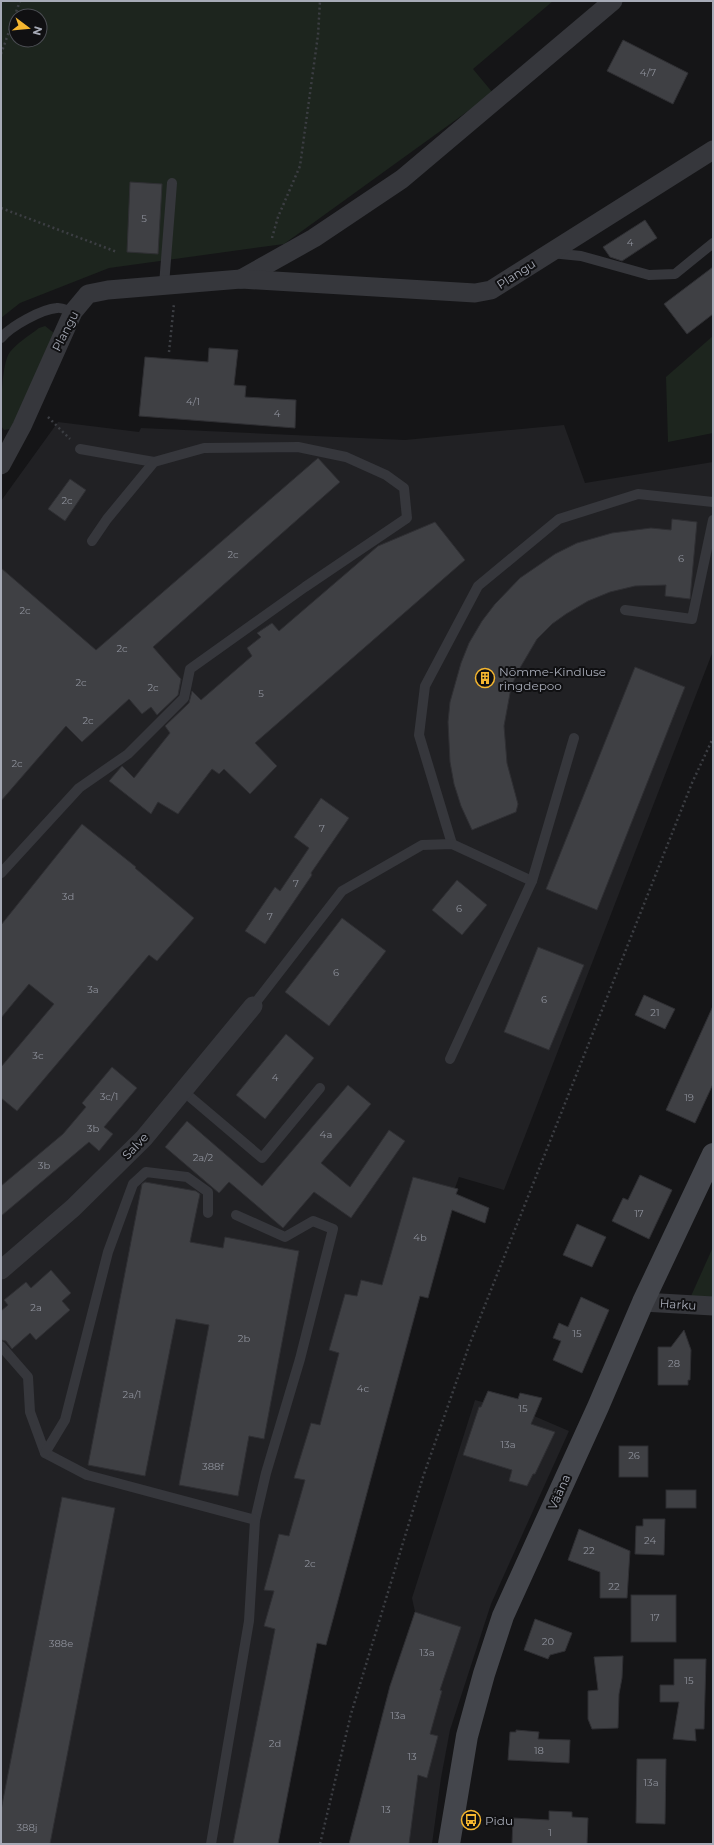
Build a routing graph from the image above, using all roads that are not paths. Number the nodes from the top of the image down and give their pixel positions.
1 (613, 1) edge
2 (713, 150) edge
3 (172, 183) dead end
4 (713, 243) edge
5 (549, 253) junction
6 (241, 279) junction
7 (170, 285) junction
8 (73, 312) junction
9 (1, 338) edge
10 (80, 449) road end
11 (154, 462) junction
12 (1, 465) edge
13 (713, 502) edge
14 (713, 520) edge
15 (92, 541) dead end
16 (625, 610) dead end
17 (574, 738) dead end
18 (452, 844) junction
19 (1, 872) edge
20 (532, 881) junction
21 (253, 1006) joint
22 (450, 1059) dead end
23 (320, 1088) dead end
24 (183, 1091) junction
25 (713, 1154) edge
26 (208, 1213) dead end
27 (236, 1215) dead end
28 (1, 1270) edge
29 (643, 1302) junction
30 (713, 1306) edge
31 (1, 1346) edge
32 (45, 1453) junction
33 (255, 1520) junction
34 (211, 1844) edge
35 (448, 1844) edge

1 - 6 street, Plangu
2 - 5 street, Plangu
3 - 7 lane
4 - 5 lane
5 - 6 street, Plangu
6 - 7 street, Plangu
7 - 8 street, Plangu
8 - 9 lane
8 - 12 street, Plangu
10 - 11 lane
11 - 15 lane
11 - 19 lane
13 - 18 lane
14 - 16 lane
17 - 20 lane
18 - 20 lane
18 - 21 lane
20 - 22 lane
21 - 24 street, Salve
23 - 24 lane
24 - 28 street, Salve
25 - 29 street, Vääna
26 - 32 lane
27 - 33 lane
29 - 30 street, Harku
29 - 35 street, Vääna
31 - 32 lane
32 - 33 lane
33 - 34 lane

